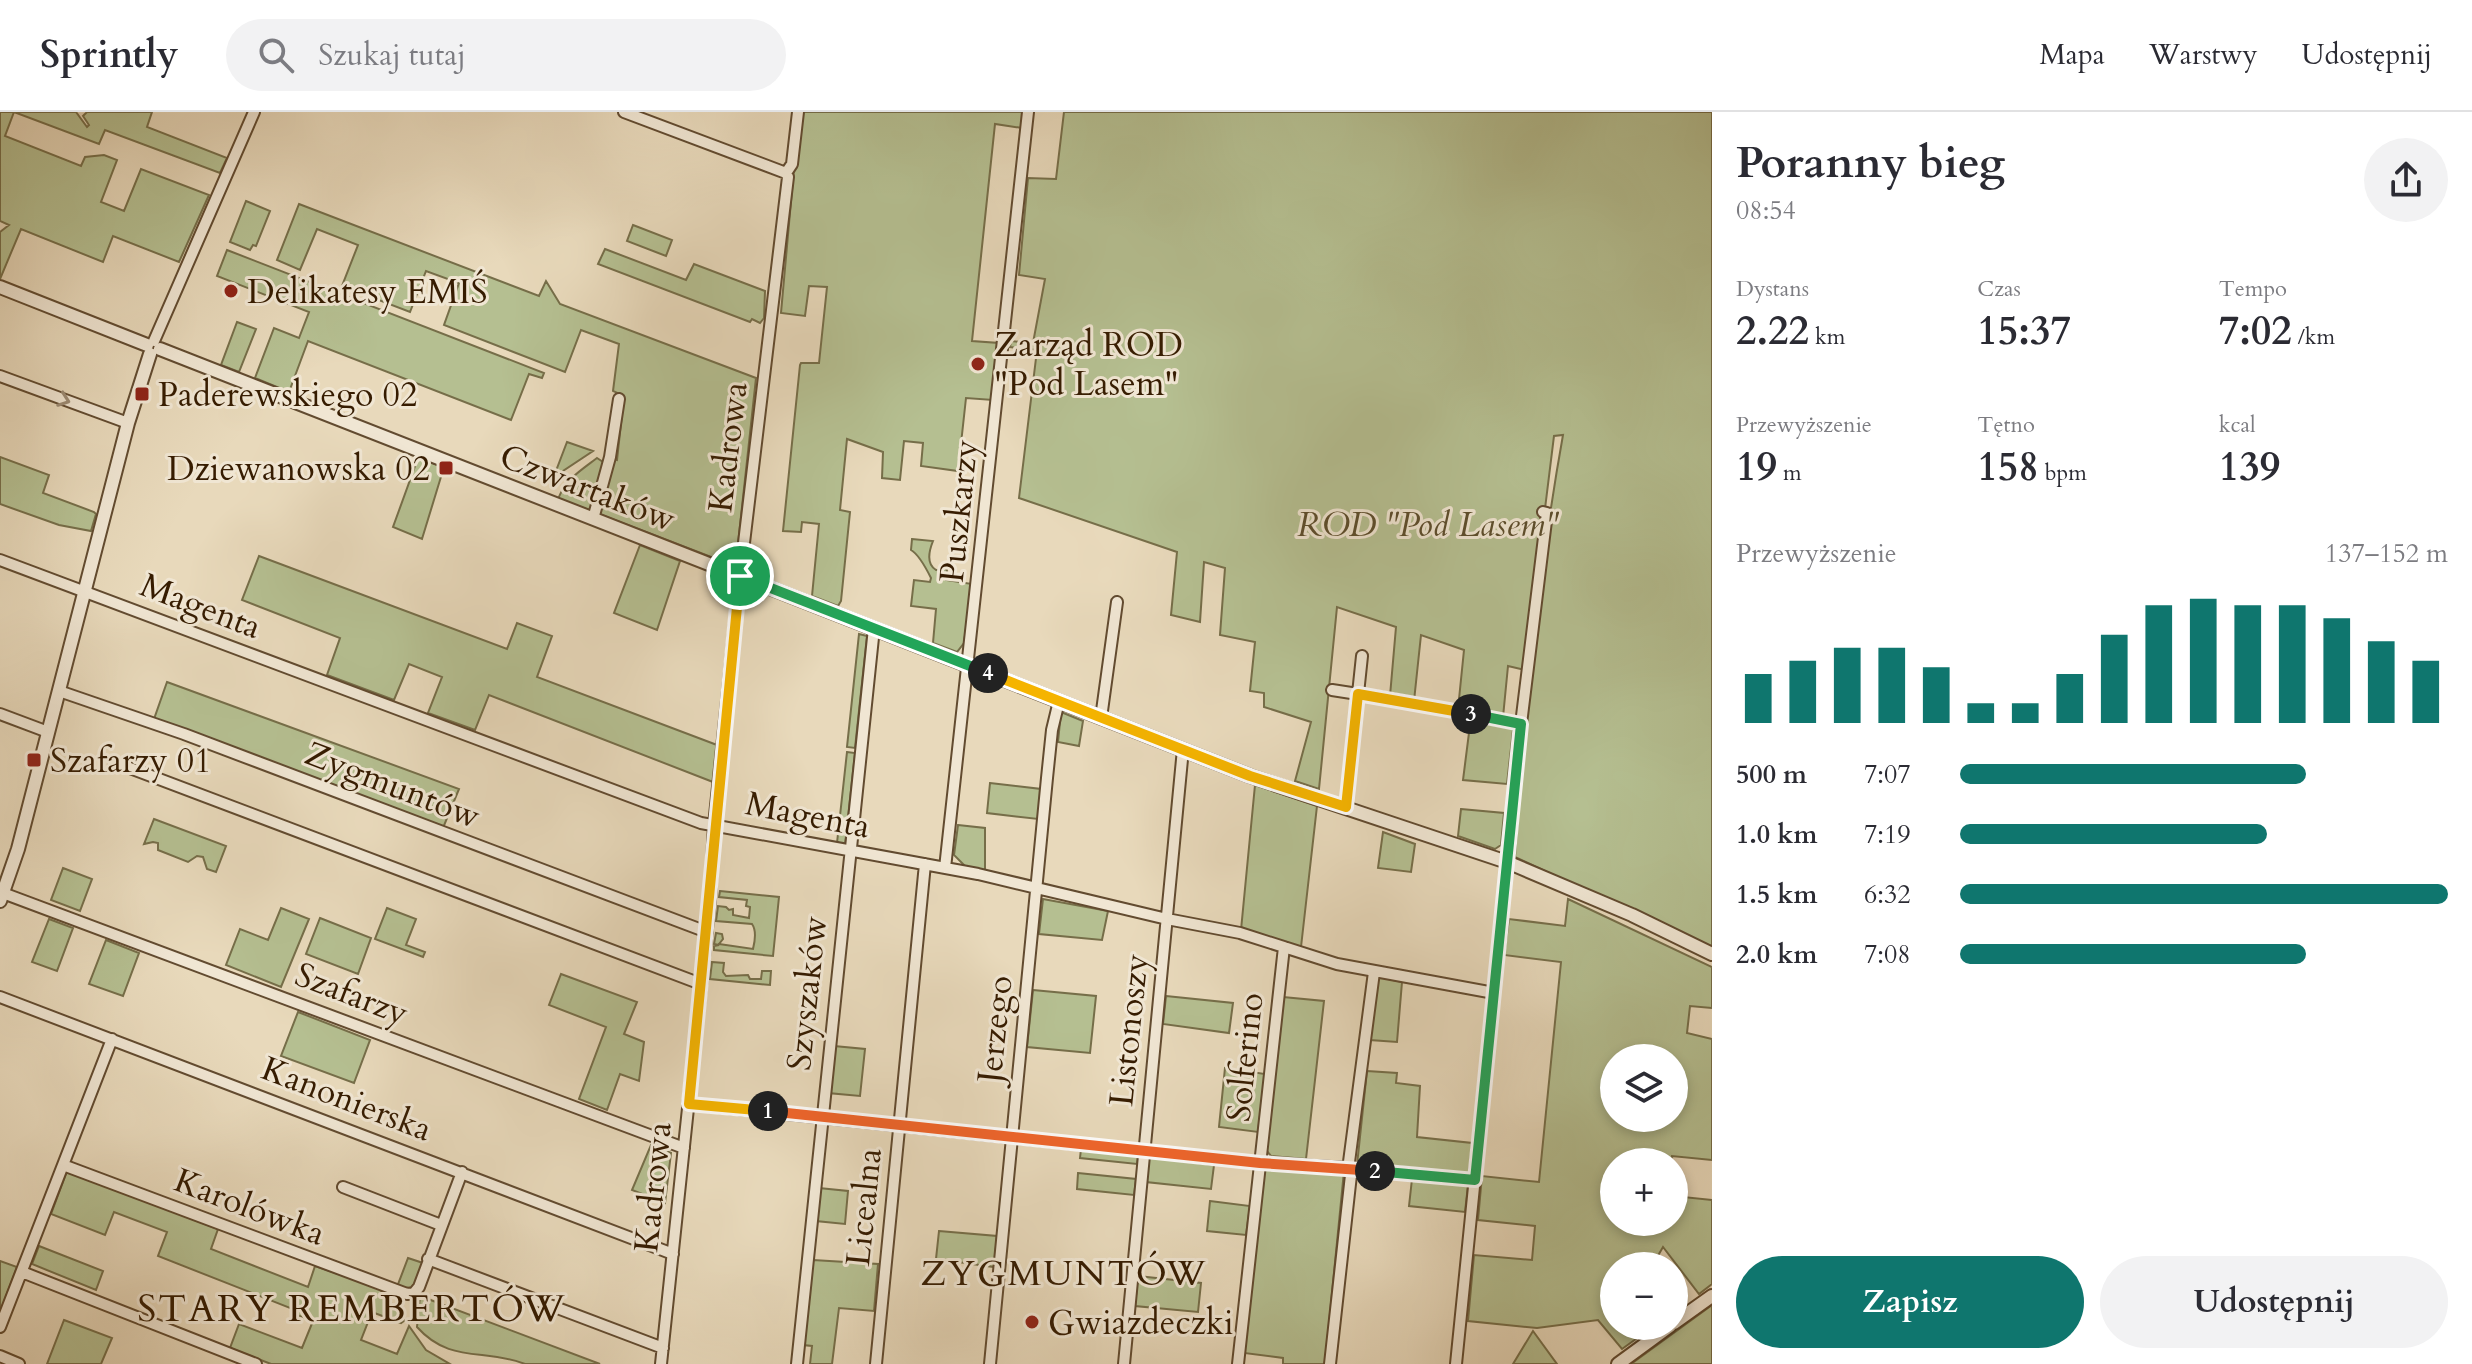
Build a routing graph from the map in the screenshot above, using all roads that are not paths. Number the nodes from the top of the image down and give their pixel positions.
1 (254, 112) edge
2 (624, 112) edge
3 (798, 112) edge
4 (1028, 112) edge
5 (786, 173) junction
6 (0, 287) edge
7 (153, 347) junction
8 (0, 376) edge
9 (619, 399) dead end
10 (128, 423) junction
11 (1543, 512) dead end
12 (593, 519) junction
13 (0, 560) edge
14 (740, 576) junction
15 (85, 591) junction
16 (1117, 602) dead end
17 (874, 628) junction
18 (1362, 656) dead end
19 (969, 666) junction
20 (1332, 690) dead end
21 (59, 691) junction
22 (1358, 694) junction
23 (1059, 701) junction
24 (0, 714) edge
25 (1101, 718) junction
26 (1521, 724) junction
27 (48, 732) junction
28 (1183, 749) junction
29 (114, 762) dead end
30 (1346, 807) junction
31 (714, 825) junction
32 (850, 850) junction
33 (1507, 862) junction
34 (925, 864) junction
35 (945, 868) junction
36 (1036, 889) junction
37 (1, 896) edge
38 (1167, 919) junction
39 (707, 932) junction
40 (1284, 947) junction
41 (1712, 954) edge
42 (1374, 972) junction
43 (701, 984) junction
44 (1494, 993) junction
45 (0, 997) edge
46 (112, 1039) junction
47 (689, 1104) junction
48 (821, 1116) junction
49 (899, 1124) junction
50 (1012, 1136) junction
51 (684, 1148) junction
52 (1144, 1151) junction
53 (1260, 1163) junction
54 (63, 1165) junction
55 (1349, 1168) junction
56 (462, 1172) junction
57 (1475, 1180) junction
58 (343, 1187) dead end
59 (441, 1225) junction
60 (673, 1254) junction
61 (428, 1259) junction
62 (22, 1272) junction
63 (1712, 1296) edge
64 (1688, 1313) edge
65 (0, 1327) edge
66 (1651, 1340) edge
67 (663, 1348) junction
68 (0, 1356) edge
69 (19, 1364) edge
70 (256, 1364) edge
71 (661, 1364) edge
72 (797, 1364) edge
73 (876, 1364) edge
74 (990, 1364) edge
75 (1124, 1364) edge
76 (1238, 1364) edge
77 (1330, 1364) edge
78 (1456, 1364) edge
79 (1618, 1364) edge

1 - 7 street
2 - 5 street
3 - 5 street, Kadrowa
4 - 19 street, Puszkarzy
5 - 14 street, Kadrowa
6 - 7 street, Czwartaków
7 - 10 street
7 - 12 street, Czwartaków
8 -> 10 street
9 - 12 street
10 - 15 street
11 - 26 street
12 - 14 street, Czwartaków
13 - 15 street, Magenta
14 - 17 street, Czwartaków
14 - 31 street, Kadrowa
15 - 21 street
15 - 31 street, Magenta
16 - 25 street
17 - 19 street, Czwartaków
17 - 32 street, Szyszaków
18 - 22 street
19 - 23 street, Czwartaków
19 - 35 street, Puszkarzy
20 - 22 street
21 - 27 street
21 - 39 street, Zygmuntów
22 - 26 street
22 - 30 street
23 - 25 street, Czwartaków
23 - 36 street, Jerzego
24 - 27 street
25 - 28 street, Czwartaków
26 - 33 street
27 - 37 street
28 - 30 street, Czwartaków
28 - 38 street, Listonoszy
29 - 43 street
30 - 33 street, Czwartaków
31 - 32 street, Magenta
31 - 39 street, Kadrowa
32 - 34 street, Magenta
32 - 48 street, Szyszaków
33 - 41 street, Czwartaków
33 - 44 street
34 - 35 street, Magenta
34 - 49 street, Licealna
35 - 36 street, Magenta
36 - 38 street, Magenta
36 - 50 street, Jerzego
37 - 51 street, Szafarzy
38 - 40 street, Magenta
38 - 52 street, Listonoszy
39 - 43 street, Kadrowa
40 - 42 street, Magenta
40 - 53 street, Solferino
42 - 44 street, Magenta
42 - 55 street
43 - 47 street, Kadrowa
44 - 57 street
45 - 46 street, Kanonierska
46 - 54 street
46 - 56 street, Kanonierska
47 - 48 street
47 - 51 street, Kadrowa
48 - 49 street
48 - 72 street, Szyszaków
49 - 50 street
49 - 73 street, Licealna
50 - 52 street
50 - 74 street, Jerzego
51 - 60 street, Kadrowa
52 - 53 street
52 - 75 street, Listonoszy
53 - 55 street
53 - 76 street, Solferino
54 - 61 street, Karolówka
54 - 62 street
55 - 57 street
55 - 77 street
56 - 59 street
56 - 60 street, Kanonierska
57 - 78 street
58 - 59 street
59 - 61 street
60 - 67 street, Kadrowa
61 - 67 street
62 - 65 street
62 - 70 street
63 - 64 street
66 - 79 street
67 - 71 street, Kadrowa
68 - 69 street

